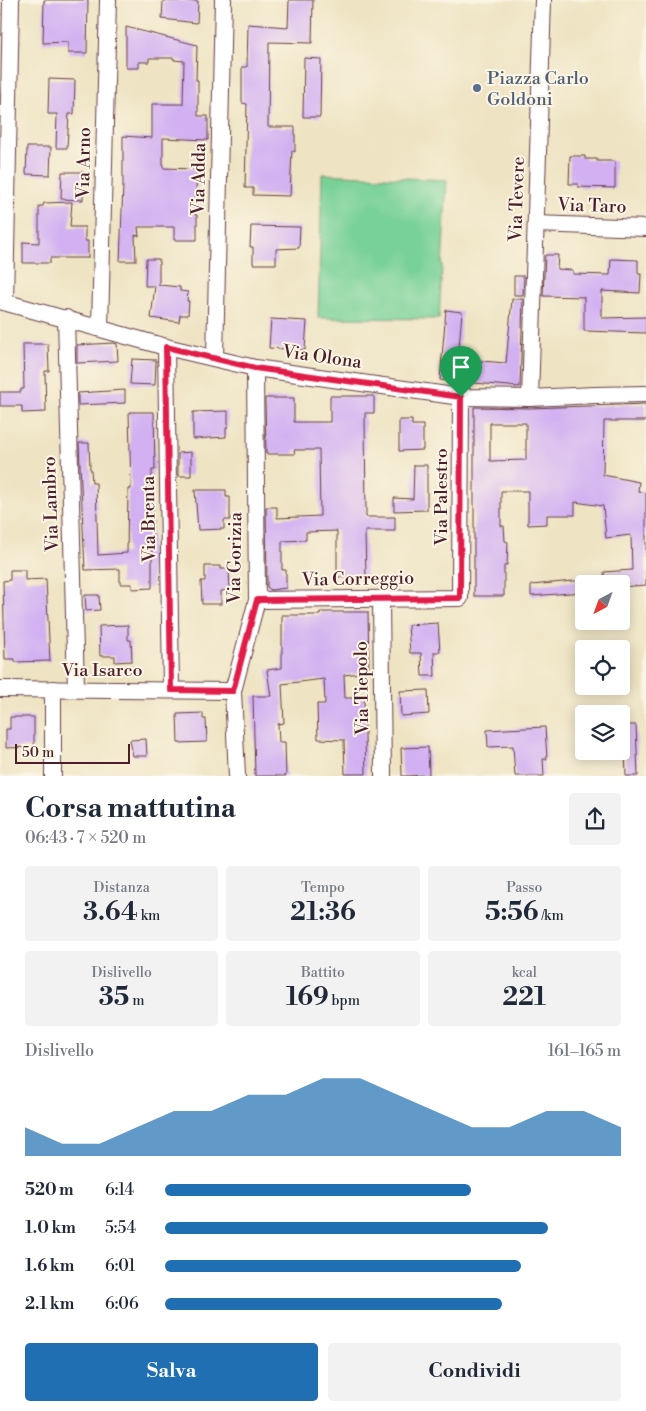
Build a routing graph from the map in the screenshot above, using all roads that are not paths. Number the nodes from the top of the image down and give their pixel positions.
1 (11, 0) edge
2 (108, 0) edge
3 (223, 0) edge
4 (543, 0) edge
5 (536, 224) junction
6 (646, 228) edge
7 (2, 301) edge
8 (66, 318) junction
9 (100, 328) junction
10 (166, 347) junction
11 (215, 358) junction
12 (255, 368) junction
13 (646, 394) edge
14 (461, 397) junction
15 (530, 398) junction
16 (460, 598) joint
17 (381, 599) junction
18 (257, 600) junction
19 (0, 689) edge
20 (53, 689) junction
21 (76, 690) junction
22 (171, 690) junction
23 (233, 691) junction
24 (53, 776) edge
25 (237, 776) edge
26 (383, 776) edge

1 - 7 street
2 - 9 street, Via Arno
3 - 11 street, Via Adda
4 - 5 street, Via Tevere
5 - 6 street, Via Taro
5 - 15 street, Via Tevere
7 - 8 street, Via Olona
8 - 9 street, Via Olona
8 - 21 street, Via Lambro
9 - 10 street, Via Olona
10 - 11 street, Via Olona
10 - 22 street, Via Brenta
11 - 12 street, Via Olona
12 - 14 street, Via Olona
12 - 18 street, Via Gorizia
13 - 15 street, Via Olona
14 - 15 street, Via Olona
14 - 16 street, Via Palestro
16 - 17 street, Via Correggio
17 - 18 street, Via Correggio
17 - 26 street, Via Tiepolo
18 - 23 street, Via Gorizia
19 - 20 street, Via Isarco
20 - 21 street, Via Isarco
20 - 24 street
21 - 22 street, Via Isarco
22 - 23 street, Via Isarco
23 - 25 street, Via Gorizia

